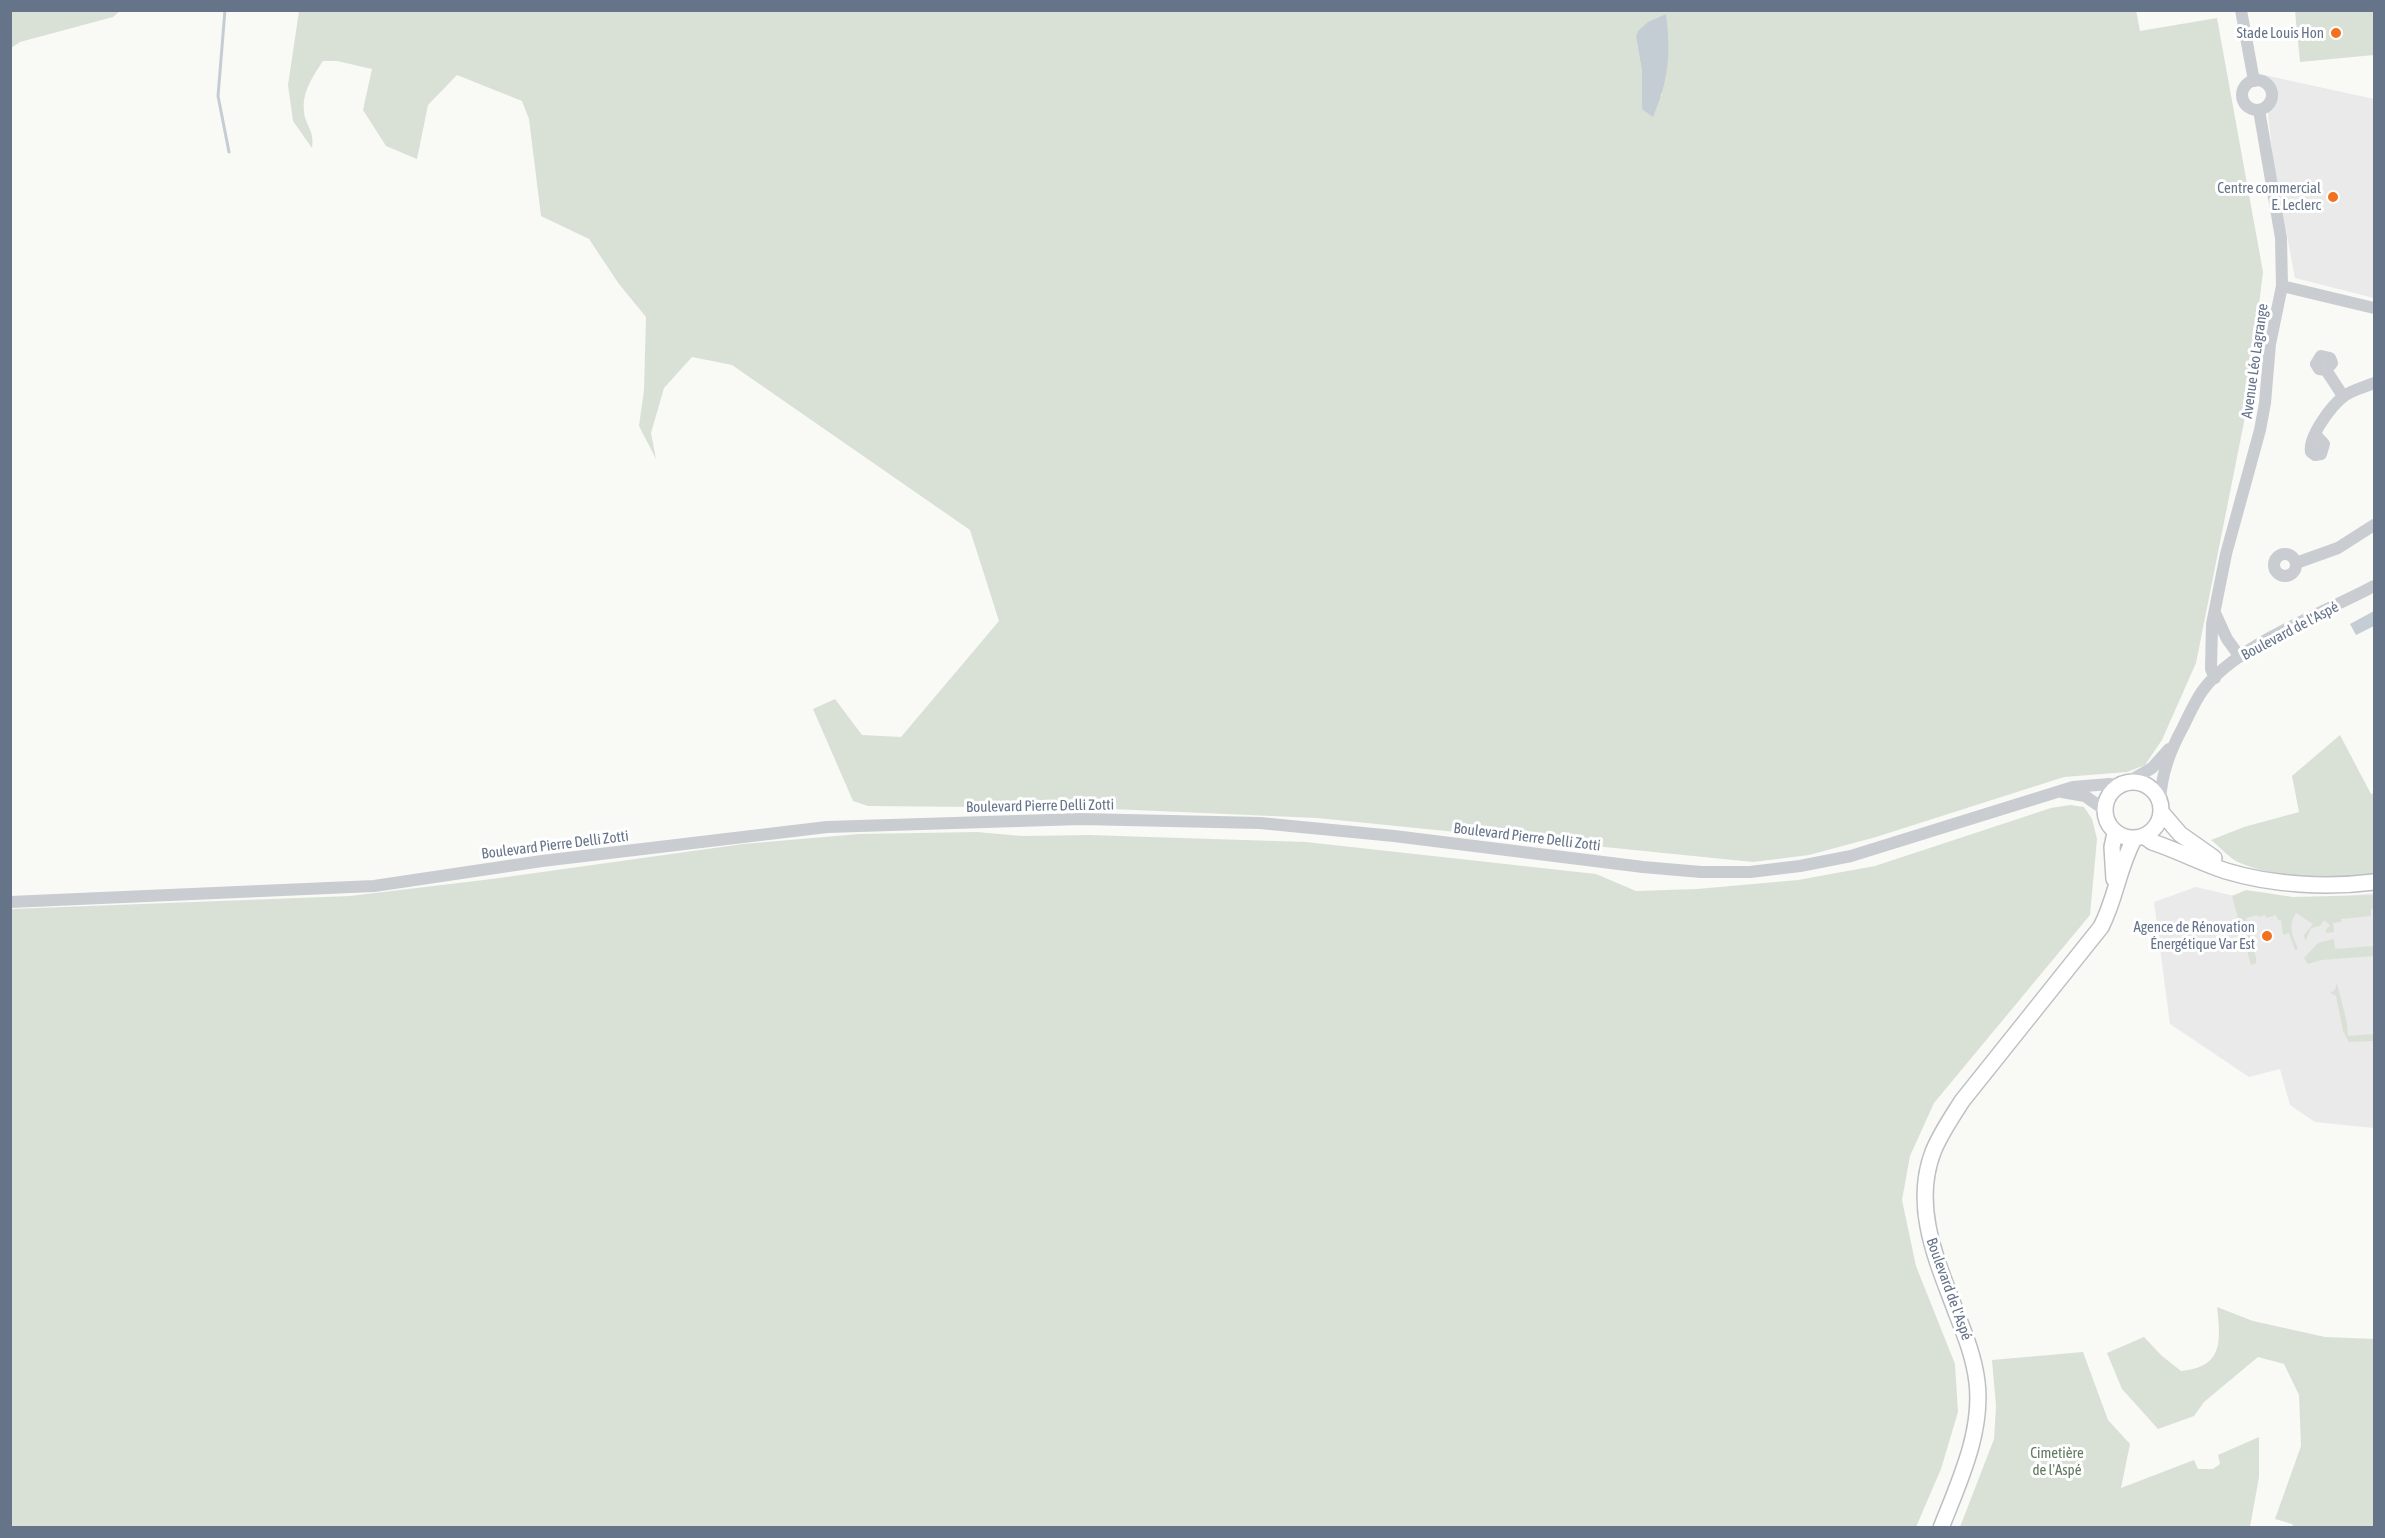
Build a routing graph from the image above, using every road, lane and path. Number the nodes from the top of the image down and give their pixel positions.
1 (2241, 10) edge
2 (2254, 81) junction
3 (2259, 110) junction
4 (2282, 286) junction
5 (2374, 308) edge
6 (2326, 370) dead end
7 (2374, 383) edge
8 (2343, 396) junction
9 (2315, 434) dead end
10 (2374, 525) edge
11 (2296, 562) dead end
12 (2374, 586) edge
13 (2215, 613) junction
14 (2240, 657) junction
15 (2215, 678) junction
16 (2174, 744) junction
17 (2124, 784) junction
18 (2061, 792) junction
19 (2161, 807) junction
20 (2105, 810) junction
21 (2115, 833) junction
22 (2139, 838) junction
23 (2249, 875) junction
24 (2374, 882) edge
25 (2115, 887) junction
26 (10, 902) edge
27 (1941, 1527) edge

1 - 2 street
2 - 3 street
2 - 3 street
3 - 4 street, Avenue Léo Lagrange
4 - 5 street
4 - 13 street, Avenue Léo Lagrange
6 - 8 street
7 - 8 street
8 - 9 street
10 - 11 street
12 - 14 street, Boulevard de l'Aspé
13 - 14 street
13 - 15 street, Avenue Léo Lagrange
14 - 15 street, Boulevard de l'Aspé
15 - 16 street, Boulevard de l'Aspé
16 - 17 street, Boulevard de l'Aspé
16 - 19 street, Boulevard de l'Aspé
17 - 18 street, Boulevard Pierre Delli Zotti
17 - 19 main road
17 - 20 main road
18 - 20 street
18 - 26 street, Boulevard Pierre Delli Zotti
19 - 22 main road
19 - 23 main road
20 - 21 main road
21 - 22 main road
21 - 25 main road, Boulevard de l'Aspé
22 - 23 main road
22 - 25 main road, Boulevard de l'Aspé
23 - 24 main road
25 - 27 main road, Boulevard de l'Aspé

